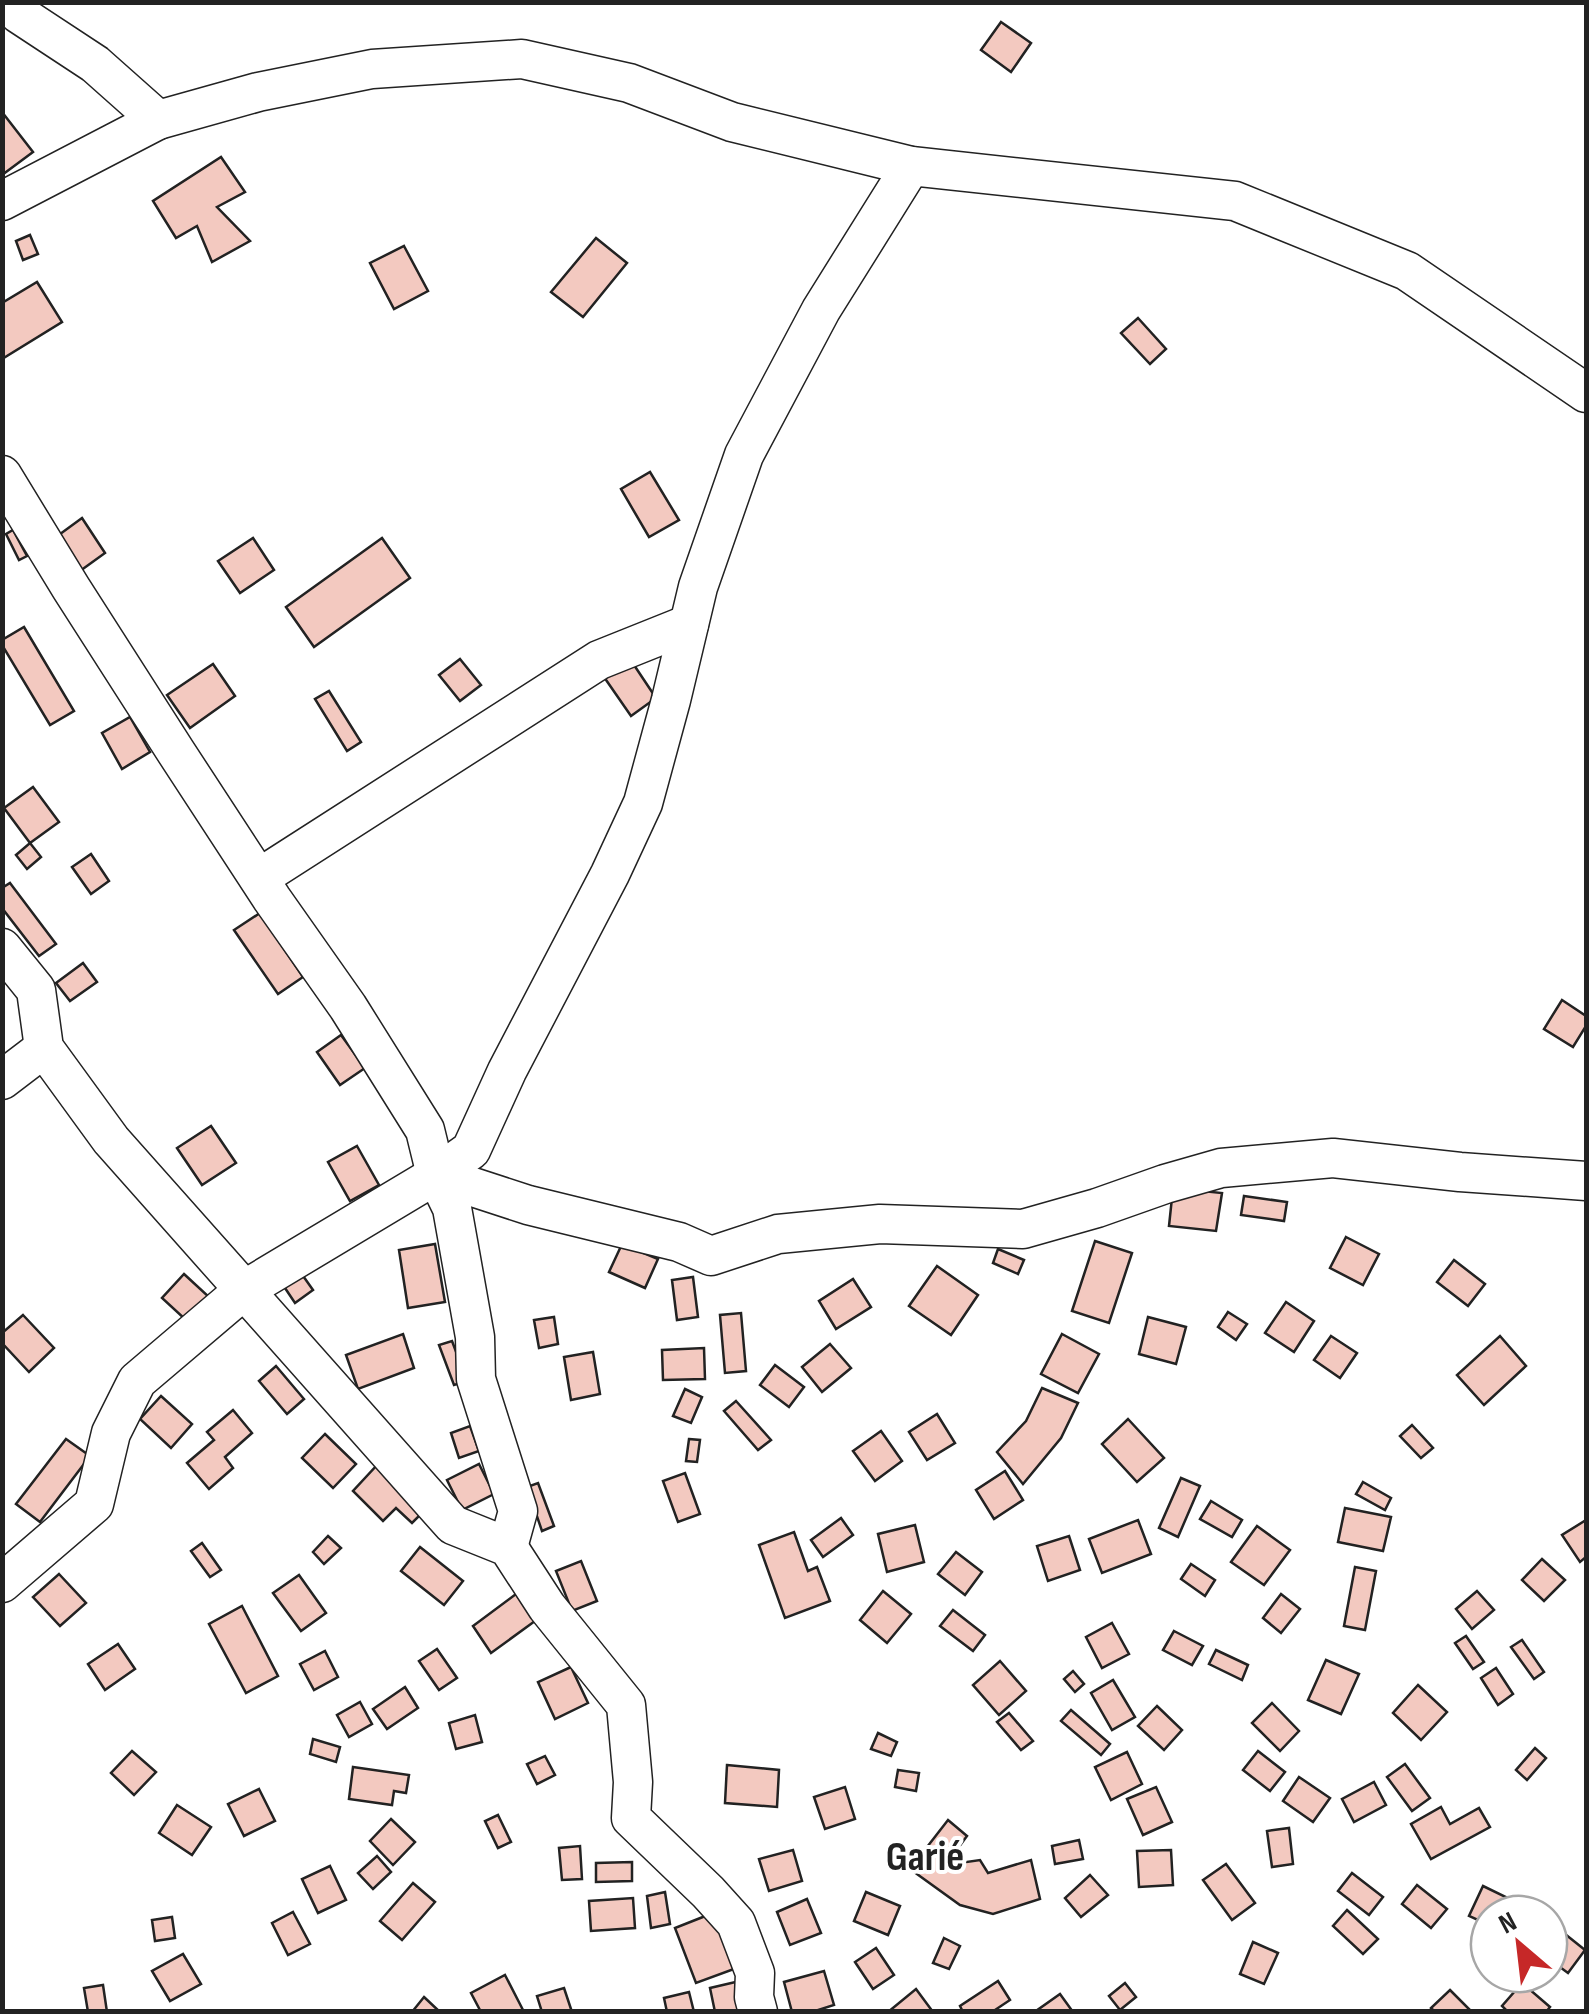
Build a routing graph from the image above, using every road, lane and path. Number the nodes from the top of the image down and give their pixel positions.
1 (7, 2) edge
2 (158, 120) junction
3 (911, 166) junction
4 (2, 201) edge
5 (1586, 393) edge
6 (2, 475) edge
7 (688, 624) junction
8 (259, 878) junction
9 (2, 948) edge
10 (44, 1048) junction
11 (2, 1080) edge
12 (436, 1175) junction
13 (1586, 1182) edge
14 (244, 1290) junction
15 (508, 1547) junction
16 (2, 1583) edge
17 (758, 2012) edge

1 - 2 street
2 - 3 street
2 - 4 street
3 - 5 street
3 - 7 street
6 - 8 street
7 - 8 street
7 - 12 street
8 - 12 street
9 - 10 street
10 - 11 street
10 - 14 street
12 - 13 street
12 - 14 street
12 - 15 street
14 - 15 street
14 - 16 street
15 - 17 street

